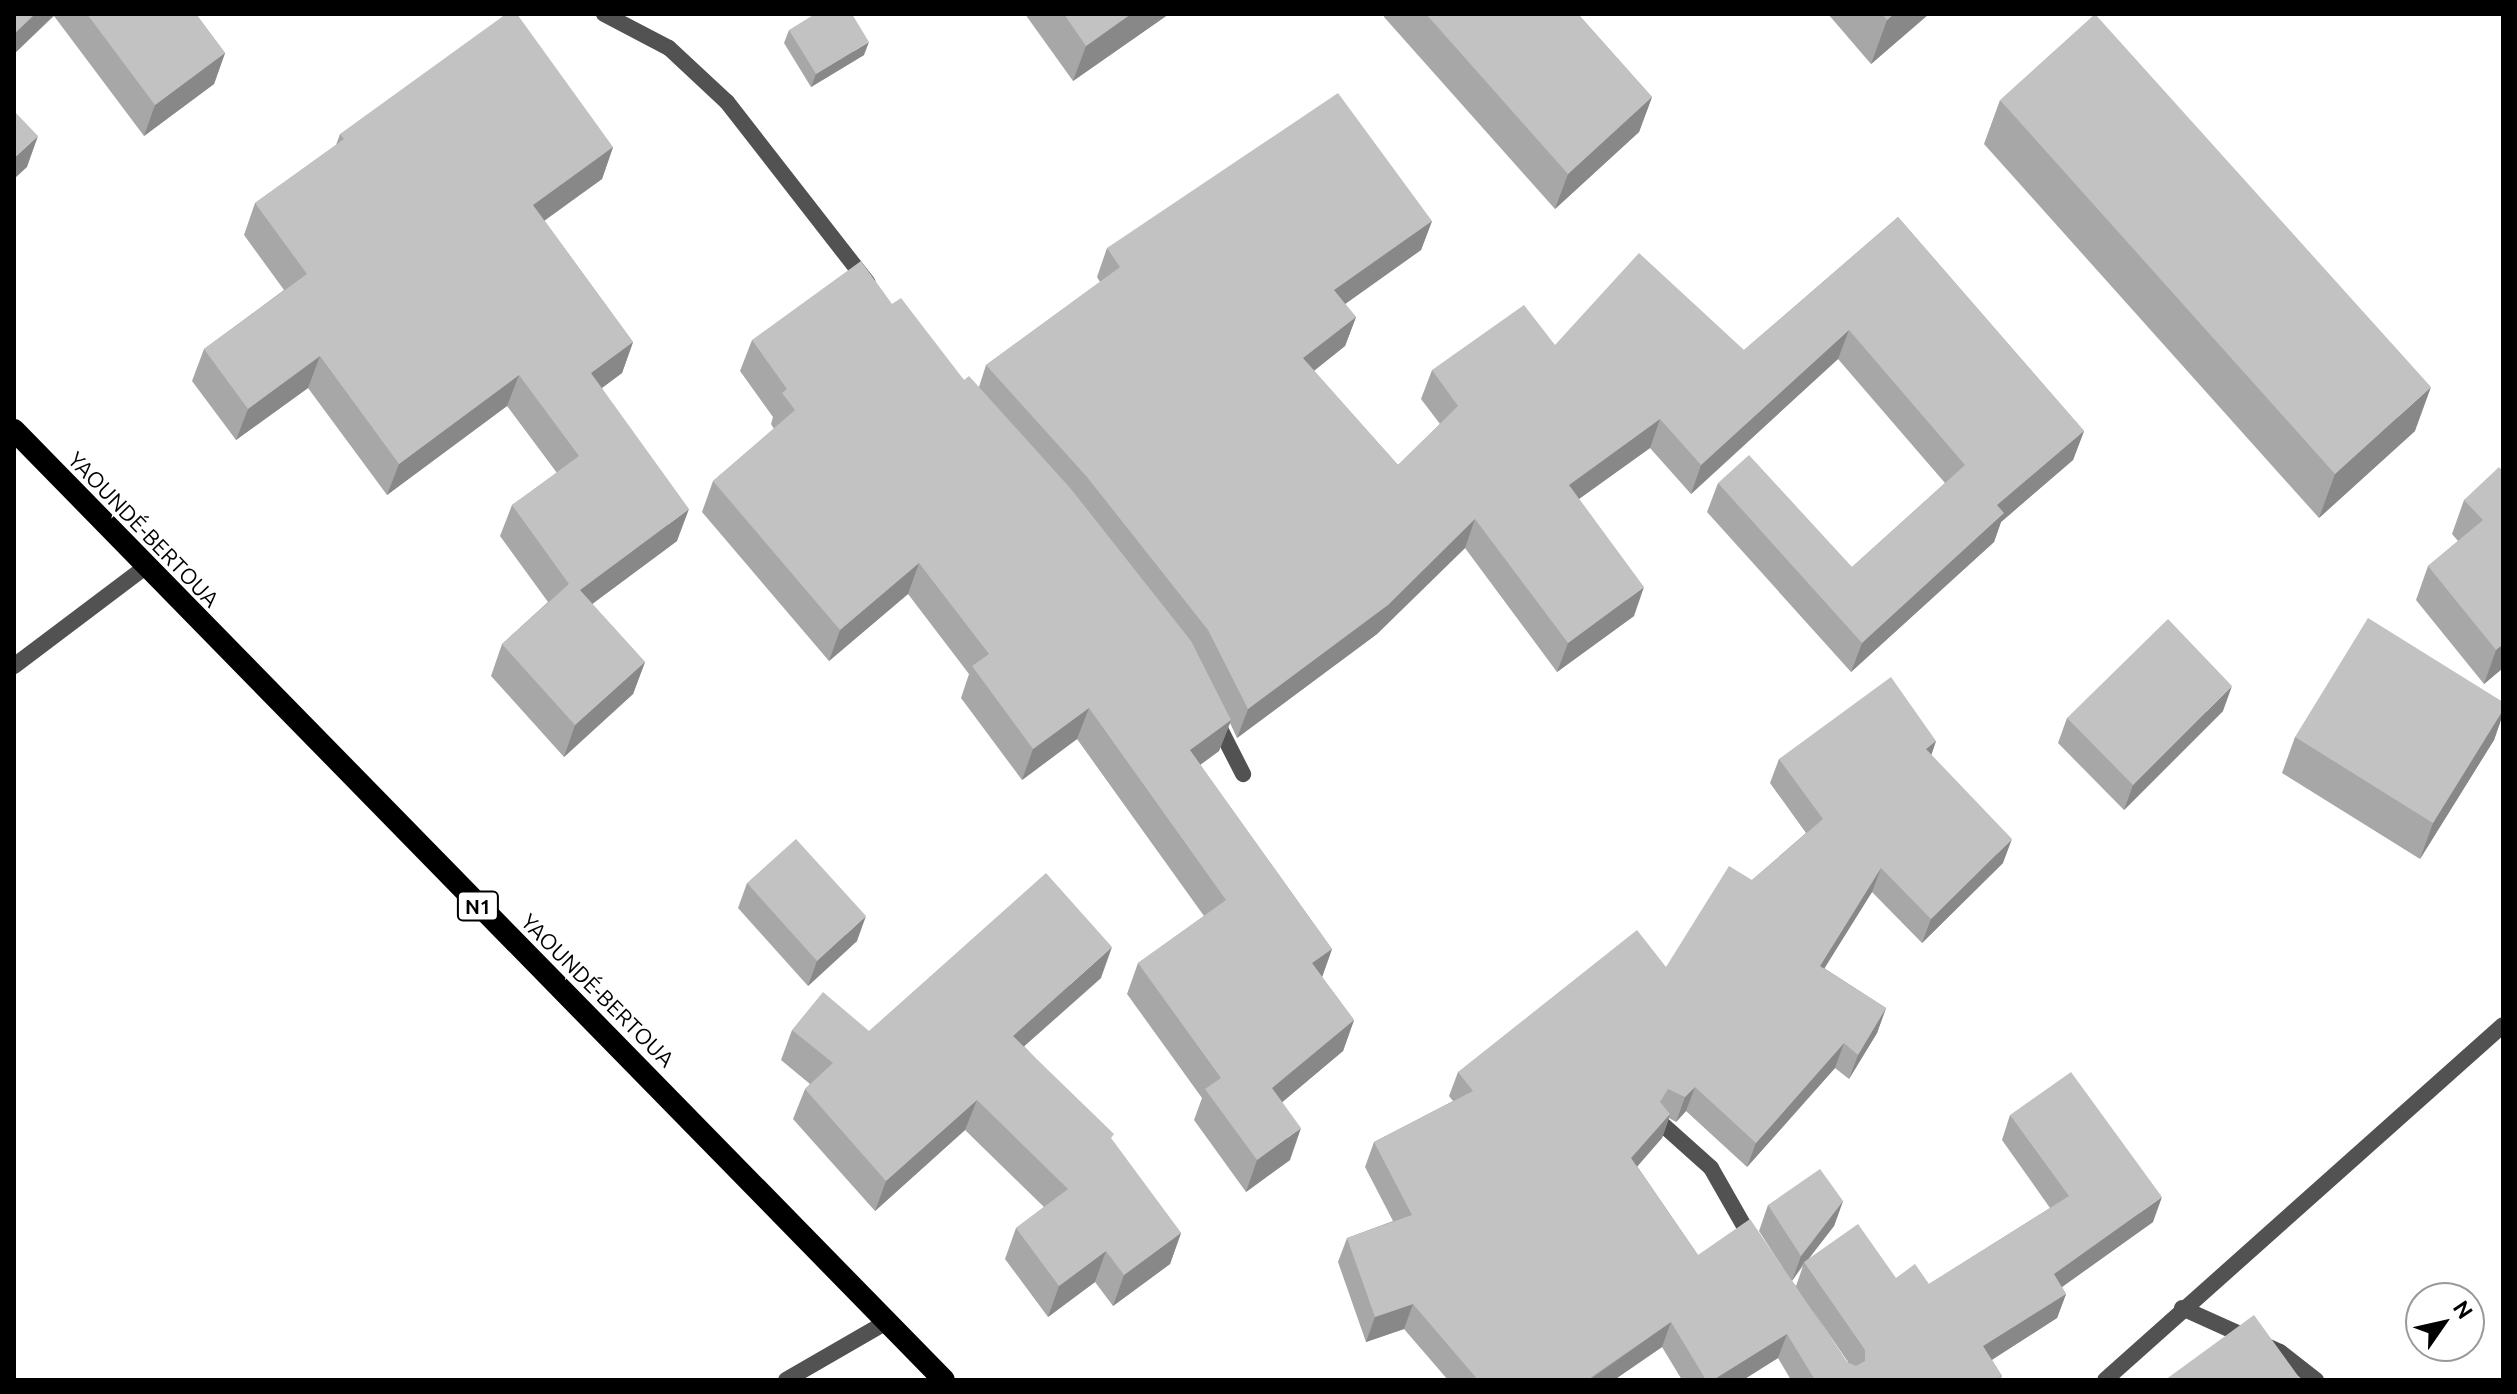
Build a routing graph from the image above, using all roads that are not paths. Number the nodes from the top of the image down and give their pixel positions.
1 (604, 14) edge
2 (883, 302) edge
3 (14, 430) edge
4 (144, 568) junction
5 (14, 666) edge
6 (1209, 707) edge
7 (1243, 774) dead end
8 (2503, 1025) edge
9 (1662, 1124) edge
10 (1761, 1256) edge
11 (2182, 1308) junction
12 (888, 1321) junction
13 (786, 1380) edge
14 (944, 1380) edge
15 (2105, 1380) edge
16 (2316, 1380) edge

1 - 2 street
3 - 4 highway, YAOUNDÉ-BERTOUA / N1
4 - 5 street
4 - 12 highway, YAOUNDÉ-BERTOUA / N1
6 - 7 street
8 - 11 street
9 - 10 street
11 - 15 street
11 - 16 street
12 - 13 street
12 - 14 highway, YAOUNDÉ-BERTOUA / N1

